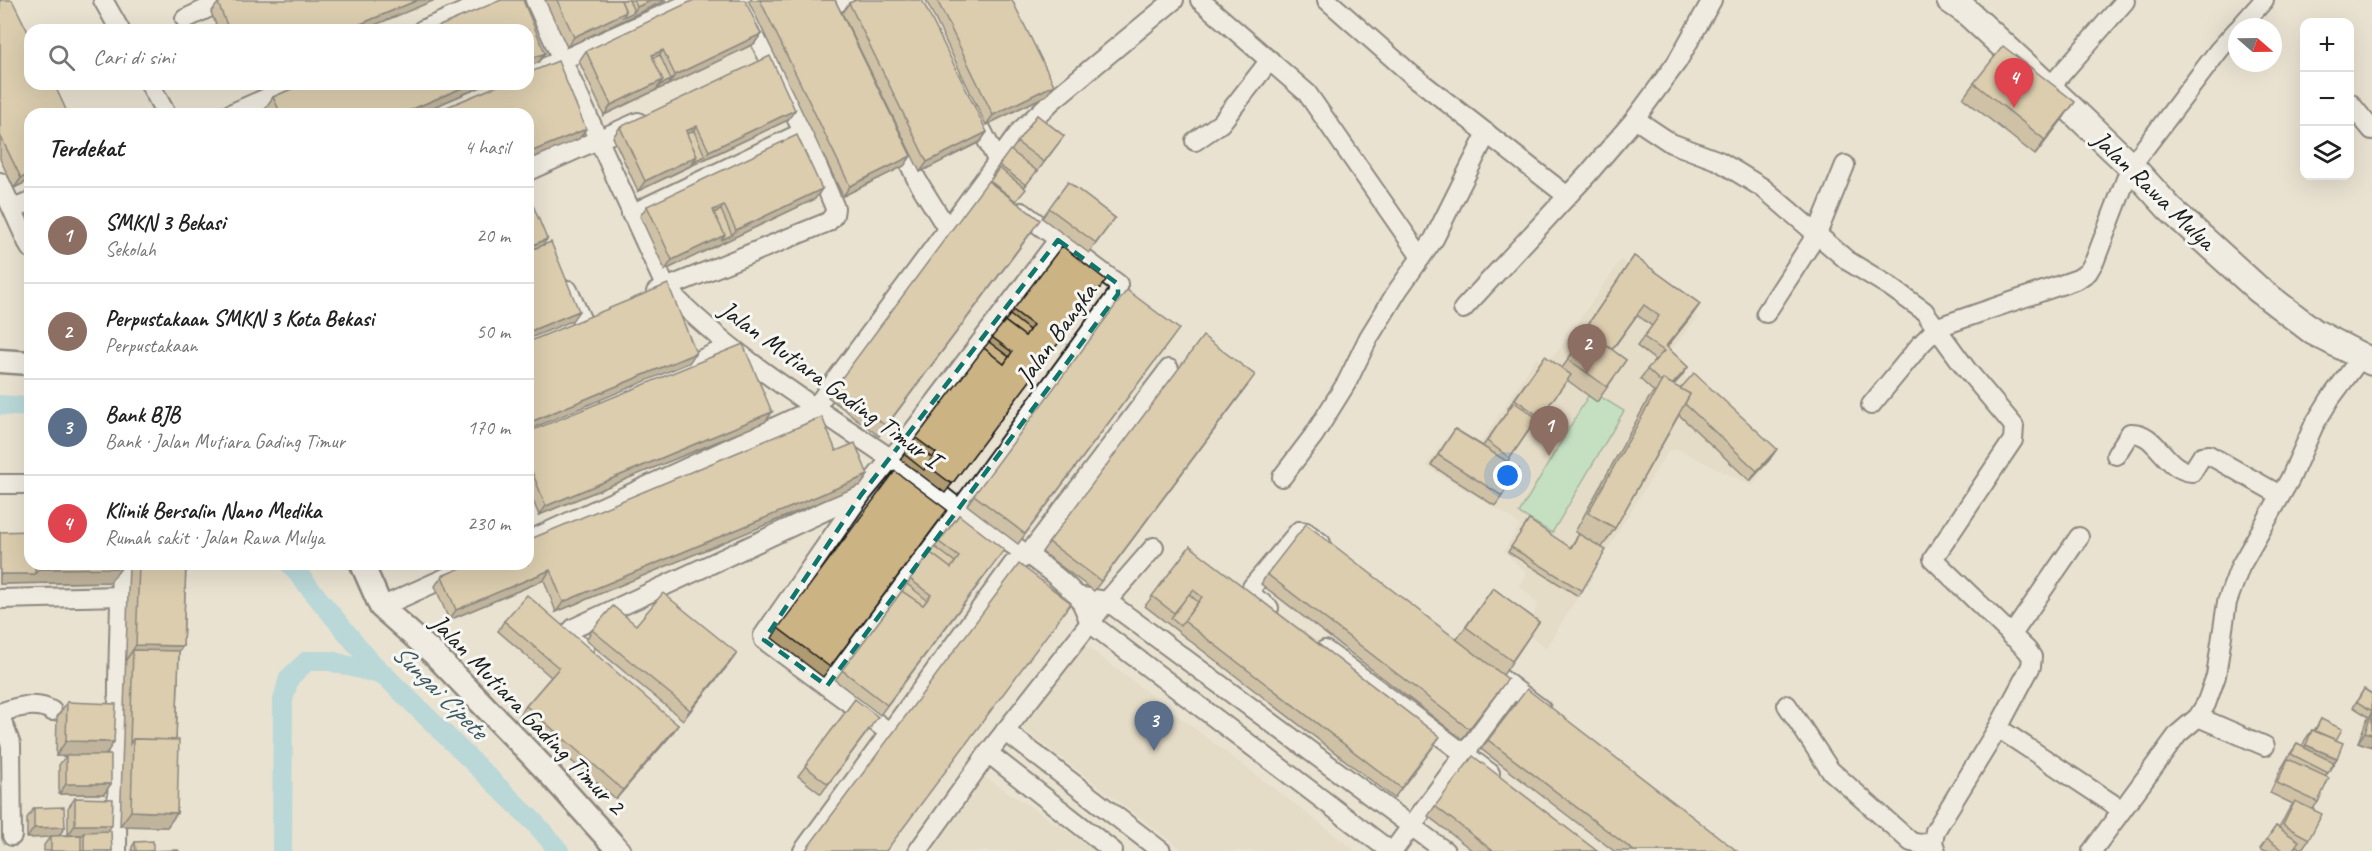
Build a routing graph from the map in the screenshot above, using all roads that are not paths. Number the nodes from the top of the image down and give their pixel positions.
1 (103, 0) edge
2 (491, 0) edge
3 (536, 0) edge
4 (696, 0) edge
5 (741, 0) edge
6 (1174, 0) edge
7 (1200, 0) edge
8 (1327, 0) edge
9 (1712, 0) edge
10 (1950, 0) edge
11 (2264, 0) edge
12 (837, 1) edge
13 (217, 2) edge
14 (2125, 2) edge
15 (2247, 18) edge
16 (185, 19) dead end
17 (117, 24) edge
18 (436, 24) edge
19 (844, 25) edge
20 (2228, 40) edge
21 (770, 58) junction
22 (564, 60) junction
23 (1270, 60) junction
24 (749, 69) edge
25 (534, 72) edge
26 (1044, 80) edge
27 (2049, 88) junction
28 (153, 90) edge
29 (284, 90) edge
30 (965, 96) edge
31 (1053, 100) junction
32 (163, 108) edge
33 (244, 108) edge
34 (2354, 109) edge
35 (654, 114) edge
36 (887, 116) edge
37 (1635, 118) junction
38 (2372, 130) edge
39 (804, 132) junction
40 (1487, 133) junction
41 (597, 139) junction
42 (1195, 141) dead end
43 (997, 160) junction
44 (1845, 165) dead end
45 (2131, 166) junction
46 (534, 168) edge
47 (0, 182) edge
48 (1566, 195) junction
49 (24, 204) edge
50 (13, 209) junction
51 (1022, 212) edge
52 (631, 214) junction
53 (948, 230) junction
54 (24, 234) edge
55 (1817, 234) junction
56 (1058, 240) junction
57 (1421, 257) junction
58 (564, 279) edge
59 (666, 288) junction
60 (635, 300) edge
61 (1463, 309) dead end
62 (603, 313) edge
63 (1766, 313) dead end
64 (1938, 327) junction
65 (729, 347) junction
66 (2367, 359) edge
67 (0, 361) edge
68 (24, 363) edge
69 (1169, 369) dead end
70 (1871, 405) dead end
71 (592, 408) edge
72 (814, 409) junction
73 (2116, 455) dead end
74 (892, 459) junction
75 (1282, 477) dead end
76 (0, 484) edge
77 (24, 484) edge
78 (861, 495) junction
79 (2280, 495) junction
80 (959, 509) junction
81 (2079, 537) dead end
82 (534, 538) edge
83 (1154, 547) dead end
84 (1334, 553) edge
85 (1028, 555) junction
86 (121, 570) edge
87 (366, 570) edge
88 (379, 570) edge
89 (464, 570) edge
90 (647, 594) junction
91 (121, 596) junction
92 (1078, 596) junction
93 (0, 599) edge
94 (1107, 601) junction
95 (389, 608) junction
96 (666, 608) edge
97 (1283, 618) edge
98 (1090, 623) junction
99 (2011, 636) junction
100 (1312, 640) edge
101 (596, 659) edge
102 (1475, 659) edge
103 (826, 686) junction
104 (1513, 688) junction
105 (1787, 705) dead end
106 (52, 711) dead end
107 (0, 714) edge
108 (1550, 716) edge
109 (2198, 717) junction
110 (1998, 728) junction
111 (1005, 731) junction
112 (889, 732) junction
113 (2265, 746) dead end
114 (988, 753) junction
115 (1465, 755) junction
116 (1501, 781) edge
117 (6, 792) edge
118 (2122, 810) junction
119 (1412, 826) junction
120 (12, 836) dead end
121 (1935, 847) edge
122 (117, 851) edge
123 (620, 851) edge
124 (802, 851) edge
125 (918, 851) edge
126 (1113, 851) edge
127 (1161, 851) edge
128 (1391, 851) edge
129 (1445, 851) edge
130 (2092, 851) edge

1 - 17 street
2 - 18 street
3 - 22 street, Jalan Mutiara Gading Timur I
4 - 22 street
5 - 21 street
6 - 31 street
7 - 23 street
8 - 40 street
9 - 37 street
10 - 27 main road, Jalan Rawa Mulya
11 - 15 street
12 - 19 street
13 - 16 street
14 - 27 street
20 - 45 street
21 - 24 street
21 - 39 street
22 - 25 street
22 - 41 street, Jalan Mutiara Gading Timur I
23 - 42 street
23 - 57 street
26 - 31 street
27 - 45 main road, Jalan Rawa Mulya
28 - 32 street
29 - 33 street
30 - 43 street
31 - 43 street
34 - 38 street
35 - 41 street
36 - 53 street
37 - 48 street
37 - 55 street
39 - 52 street
39 - 59 street
40 - 48 street
40 - 57 street
41 - 46 street
41 - 52 street, Jalan Mutiara Gading Timur I
43 - 53 street
44 - 55 street
45 - 64 street
45 - 66 main road, Jalan Rawa Mulya
47 - 50 street
48 - 61 street
49 - 50 street
50 - 54 street
51 - 56 street, Jalan Bangka
52 - 59 street, Jalan Mutiara Gading Timur I
53 - 72 street
55 - 63 street
55 - 64 street
56 - 74 street
56 - 80 street, Jalan Bangka
57 - 75 street
58 - 62 street
59 - 60 street
59 - 65 street, Jalan Mutiara Gading Timur I
64 - 70 street
64 - 99 street
65 - 71 street
65 - 72 street, Jalan Mutiara Gading Timur I
66 - 79 street
67 - 68 street
69 - 85 street
72 - 74 street, Jalan Mutiara Gading Timur I
72 - 82 street
73 - 79 street
74 - 78 street
74 - 80 street, Jalan Mutiara Gading Timur I
76 - 77 street
78 - 90 street
78 - 103 street
79 - 109 street
80 - 85 street, Jalan Mutiara Gading Timur I
80 - 103 street
81 - 99 street
83 - 94 street
84 - 97 street
85 - 92 street, Jalan Mutiara Gading Timur I
85 - 112 street
86 - 91 street
87 - 95 street, Jalan Mutiara Gading Timur 2
88 - 95 street, Jalan Mutiara Gading Timur 2
89 - 95 street
90 - 96 street
90 - 101 street
91 - 93 street
91 - 122 street
92 - 94 street, Jalan Mutiara Gading Timur I
92 - 98 street, Jalan Mutiara Gading Timur I
94 - 98 street
94 - 119 street
95 - 123 street, Jalan Mutiara Gading Timur 2
98 - 111 street
98 - 128 street
99 - 110 street
100 - 115 street
102 - 104 street
103 - 112 street
104 - 108 street
104 - 115 street
105 - 121 street
106 - 107 street
107 - 117 street
109 - 113 street
109 - 118 street
110 - 118 street
110 - 121 street
111 - 114 street
111 - 127 street
112 - 124 street
114 - 125 street
114 - 126 street
115 - 116 street
115 - 119 street
117 - 120 street
118 - 130 street
119 - 128 street
119 - 129 street

